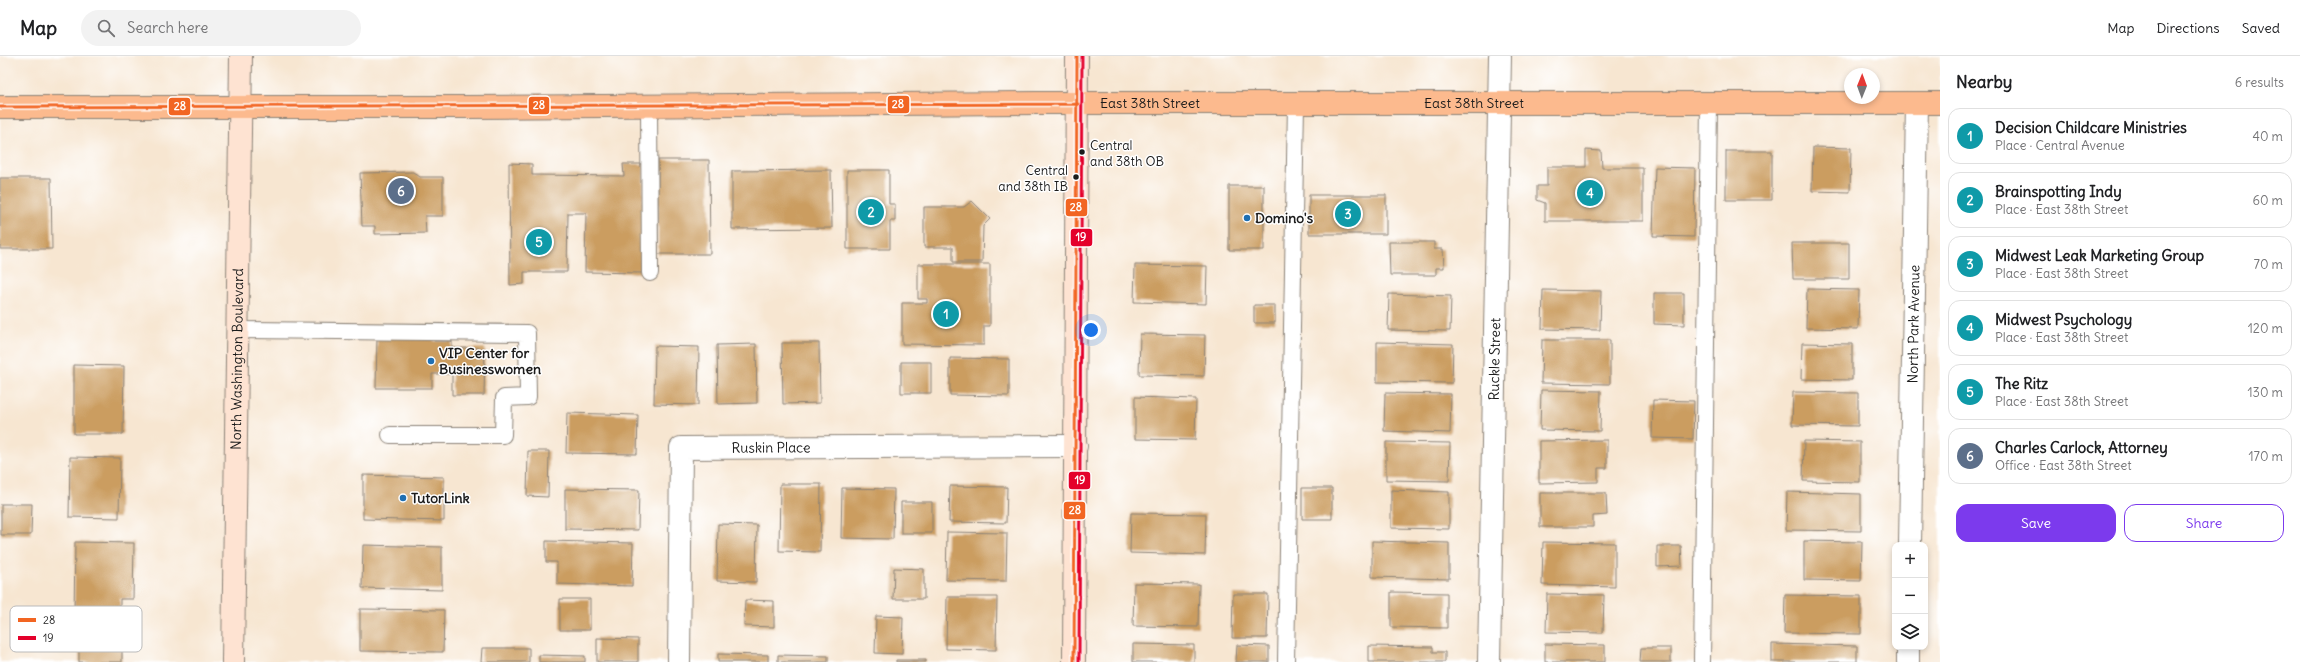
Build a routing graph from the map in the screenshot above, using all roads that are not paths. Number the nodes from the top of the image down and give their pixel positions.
1 (241, 56) edge
2 (1077, 56) edge
3 (1500, 56) edge
4 (1917, 103) junction
5 (1940, 103) edge
6 (1078, 104) junction
7 (1296, 104) junction
8 (1499, 104) junction
9 (1709, 104) junction
10 (649, 106) junction
11 (240, 107) junction
12 (0, 108) edge
13 (650, 273) dead end
14 (238, 330) junction
15 (390, 435) dead end
16 (1076, 446) junction
17 (1910, 542) edge
18 (1908, 650) edge
19 (234, 662) edge
20 (679, 662) edge
21 (1074, 662) edge
22 (1286, 662) edge
23 (1489, 662) edge
24 (1702, 662) edge
25 (1908, 662) edge

1 - 11 street, North Washington Boulevard
2 - 6 street
3 - 8 street, Ruckle Street
4 - 5 main road, East 38th Street
4 - 9 main road, East 38th Street
4 - 17 street, North Park Avenue
6 - 7 main road, East 38th Street
6 - 10 main road, East 38th Street
6 - 16 street
7 - 8 main road, East 38th Street
7 - 22 lane
8 - 9 main road, East 38th Street
8 - 23 street, Ruckle Street
9 - 24 lane
10 - 11 main road, East 38th Street
10 - 13 lane
11 - 12 main road, East 38th Street
11 - 14 street, North Washington Boulevard
14 - 15 lane
14 - 19 street, North Washington Boulevard
16 - 20 street, Ruskin Place
16 - 21 street
18 - 25 street

